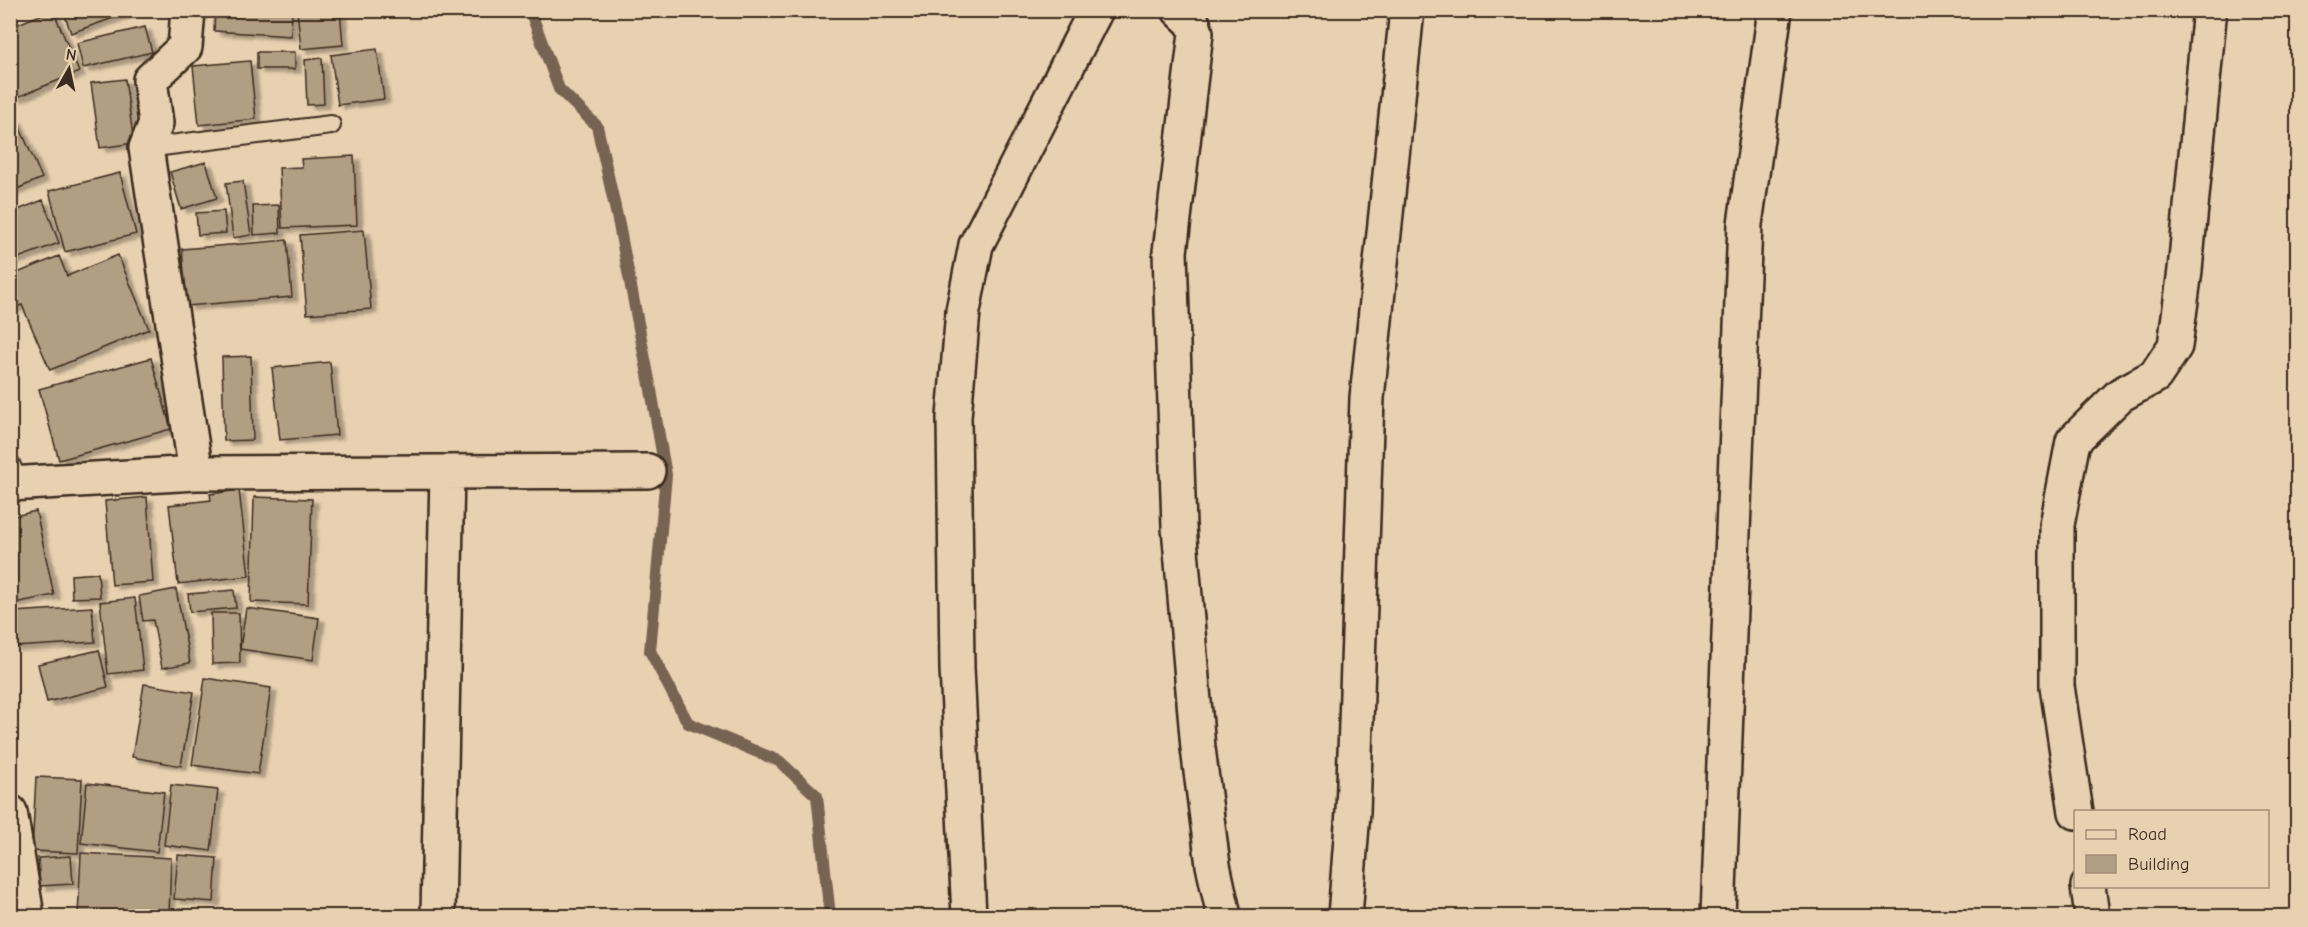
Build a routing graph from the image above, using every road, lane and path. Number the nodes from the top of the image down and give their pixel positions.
1 (188, 10) edge
2 (1096, 10) edge
3 (1179, 10) edge
4 (1407, 10) edge
5 (1775, 10) edge
6 (2209, 18) dead end
7 (332, 125) dead end
8 (146, 148) junction
9 (648, 471) dead end
10 (447, 472) junction
11 (196, 473) junction
12 (13, 477) edge
13 (2076, 810) edge
14 (10, 812) edge
15 (2088, 888) edge
16 (27, 916) edge
17 (438, 916) edge
18 (969, 916) edge
19 (1224, 916) edge
20 (1345, 916) edge
21 (1718, 916) edge
22 (2092, 916) edge

1 - 8 street
2 - 18 street
3 - 19 street
4 - 20 street
5 - 21 street
6 - 13 street
7 - 8 lane
8 - 11 street
9 - 10 street
10 - 11 street
10 - 17 street
11 - 12 street
14 - 16 street
15 - 22 street

